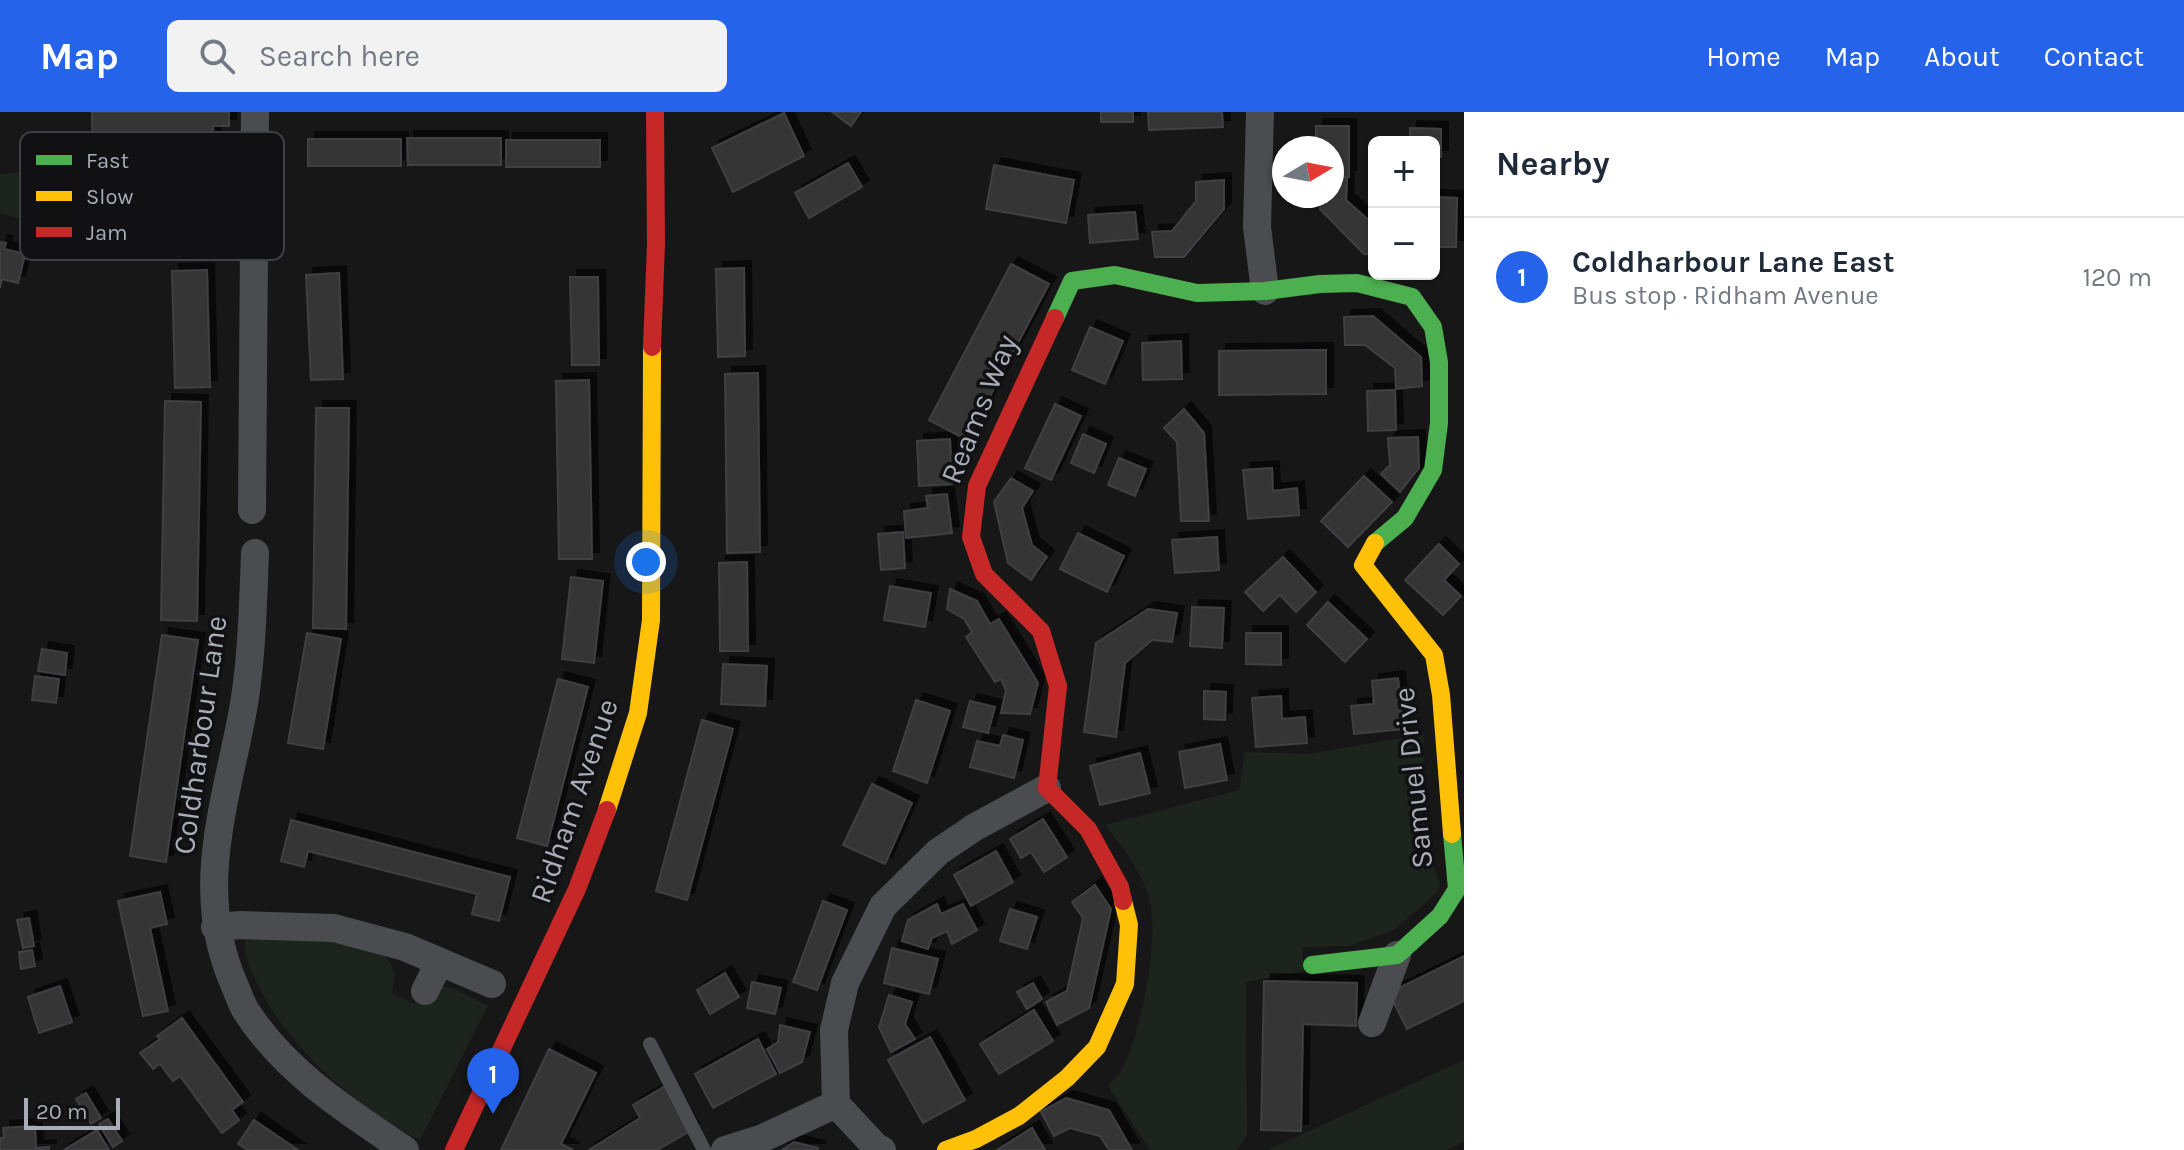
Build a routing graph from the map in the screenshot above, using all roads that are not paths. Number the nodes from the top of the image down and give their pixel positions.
1 (255, 112) edge
2 (655, 112) edge
3 (1260, 112) edge
4 (255, 132) edge
5 (254, 260) edge
6 (1265, 291) junction
7 (252, 510) dead end
8 (255, 553) dead end
9 (1047, 788) junction
10 (215, 927) junction
11 (1397, 955) junction
12 (439, 963) junction
13 (1312, 965) dead end
14 (492, 984) dead end
15 (425, 991) dead end
16 (1372, 1023) dead end
17 (650, 1044) dead end
18 (836, 1104) junction
19 (405, 1150) edge
20 (454, 1150) edge
21 (704, 1150) edge
22 (725, 1150) edge
23 (882, 1150) edge
24 (946, 1150) edge

1 - 4 street
2 - 20 street, Ridham Avenue
3 - 6 street
5 - 7 street
6 - 9 street, Reams Way
6 - 11 street, Samuel Drive
8 - 10 street, Coldharbour Lane
9 - 18 street
9 - 24 street
10 - 12 street
10 - 19 street, Coldharbour Lane
11 - 13 street
11 - 16 street, Samuel Drive
12 - 14 street
12 - 15 street
17 - 21 lane
18 - 22 street
18 - 23 street

